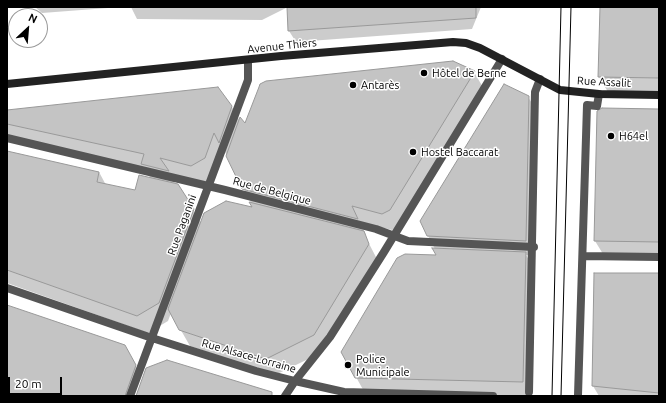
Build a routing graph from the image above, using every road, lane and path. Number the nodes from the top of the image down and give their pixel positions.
1 (502, 58) junction
2 (248, 60) junction
3 (540, 80) junction
4 (7, 84) edge
5 (549, 84) joint
6 (599, 94) junction
7 (659, 95) edge
8 (7, 138) edge
9 (208, 186) junction
10 (394, 236) junction
11 (534, 247) junction
12 (583, 256) junction
13 (659, 257) edge
14 (7, 288) edge
15 (152, 338) junction
16 (295, 381) junction
17 (529, 392) dead end
18 (578, 394) dead end
19 (130, 396) edge
20 (285, 396) edge
21 (493, 396) edge

1 - 2 street, Avenue Thiers
1 - 3 street, Avenue Thiers
1 - 10 street
2 - 4 street, Avenue Thiers
2 - 9 street, Rue Paganini
3 - 5 street, Avenue Thiers
3 - 11 street
5 - 6 street, Rue Assalit
6 - 7 street, Rue Assalit
6 - 12 street
8 - 9 street, Rue de Belgique
9 - 10 street, Rue de Belgique
9 - 15 street, Rue Paganini
10 - 11 street, Rue de Belgique
10 - 16 street
11 - 17 street
12 - 13 street
12 - 18 street
14 - 15 street, Rue Alsace-Lorraine
15 - 16 street, Rue Alsace-Lorraine
15 - 19 street, Rue Paganini
16 - 20 street
16 - 21 street, Rue Alsace-Lorraine

